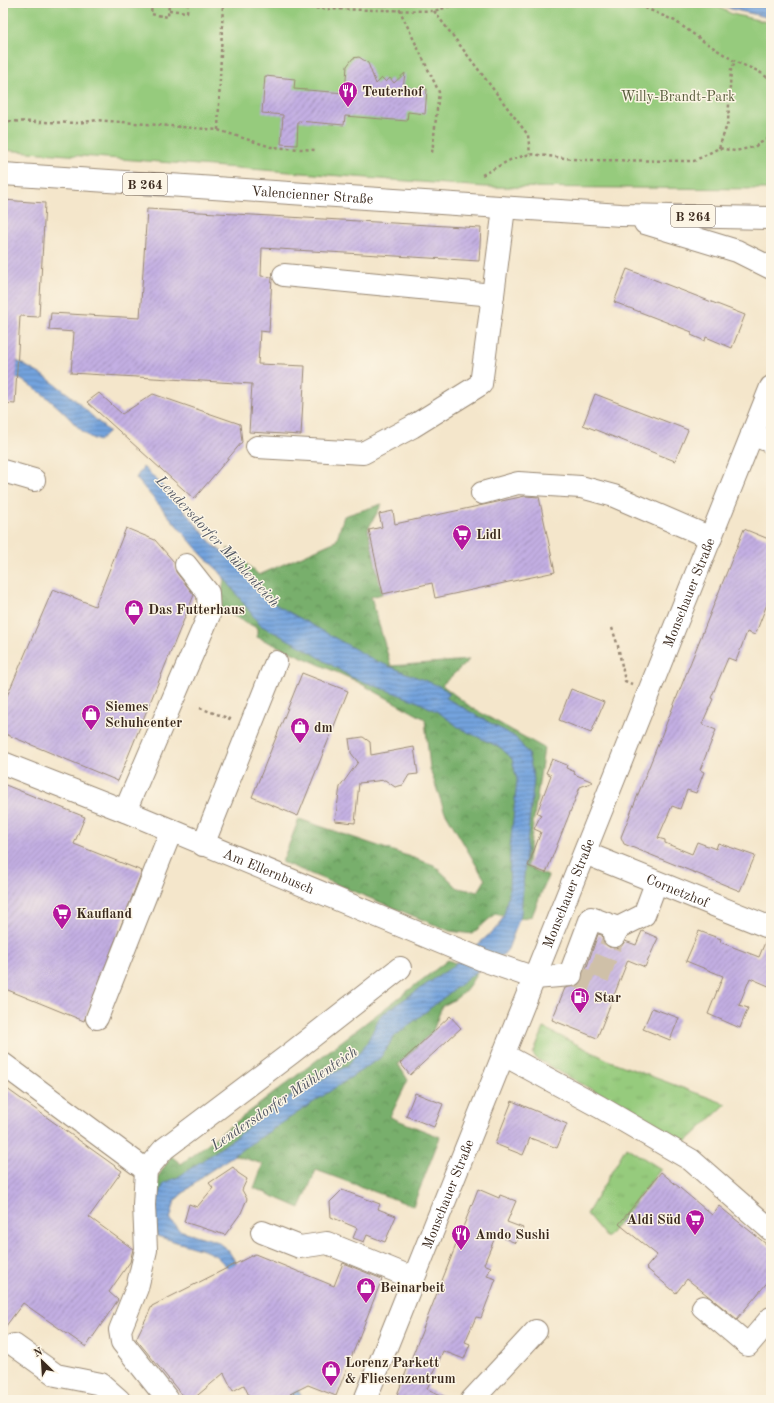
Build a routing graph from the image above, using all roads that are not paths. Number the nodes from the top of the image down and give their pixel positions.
1 (3, 174) edge
2 (504, 208) junction
3 (621, 215) junction
4 (768, 218) edge
5 (737, 251) junction
6 (771, 268) edge
7 (284, 275) dead end
8 (493, 295) junction
9 (771, 387) edge
10 (762, 438) edge
11 (257, 447) dead end
12 (4, 473) edge
13 (34, 480) dead end
14 (482, 493) dead end
15 (710, 538) junction
16 (186, 565) dead end
17 (276, 662) dead end
18 (3, 762) edge
19 (124, 811) junction
20 (186, 838) junction
21 (585, 853) junction
22 (656, 883) junction
23 (771, 928) edge
24 (400, 968) dead end
25 (535, 978) junction
26 (97, 1018) dead end
27 (504, 1055) junction
28 (3, 1064) edge
29 (146, 1170) junction
30 (771, 1230) edge
31 (262, 1232) dead end
32 (413, 1278) junction
33 (702, 1307) dead end
34 (771, 1318) edge
35 (536, 1331) dead end
36 (14, 1345) dead end
37 (119, 1400) edge
38 (168, 1400) edge
39 (365, 1400) edge
40 (472, 1400) edge

1 - 2 street, Valencienner Straße / B 264
2 - 3 street, Valencienner Straße / B 264
2 - 8 street
3 - 4 street, Valencienner Straße / B 264
3 - 5 street, Valencienner Straße / B 264
4 - 5 street, Valencienner Straße / B 264
5 - 6 street, Valencienner Straße / B 264
7 - 8 street
8 - 11 street
9 - 10 street, Monschauer Straße
10 - 15 street, Monschauer Straße
12 - 13 street
14 - 15 street
15 - 21 street, Monschauer Straße
16 - 19 street
17 - 20 street
18 - 19 street, Am Ellernbusch
19 - 20 street, Am Ellernbusch
20 - 25 street, Am Ellernbusch
20 - 26 street
21 - 22 street, Cornetzhof
21 - 25 street, Monschauer Straße
22 - 23 street, Cornetzhof
22 - 25 street
24 - 29 street
25 - 27 street, Monschauer Straße
27 - 30 street
27 - 32 street, Monschauer Straße
28 - 29 street
29 - 38 street
31 - 32 street
32 - 39 street, Monschauer Straße
33 - 34 street
35 - 40 street
36 - 37 street

